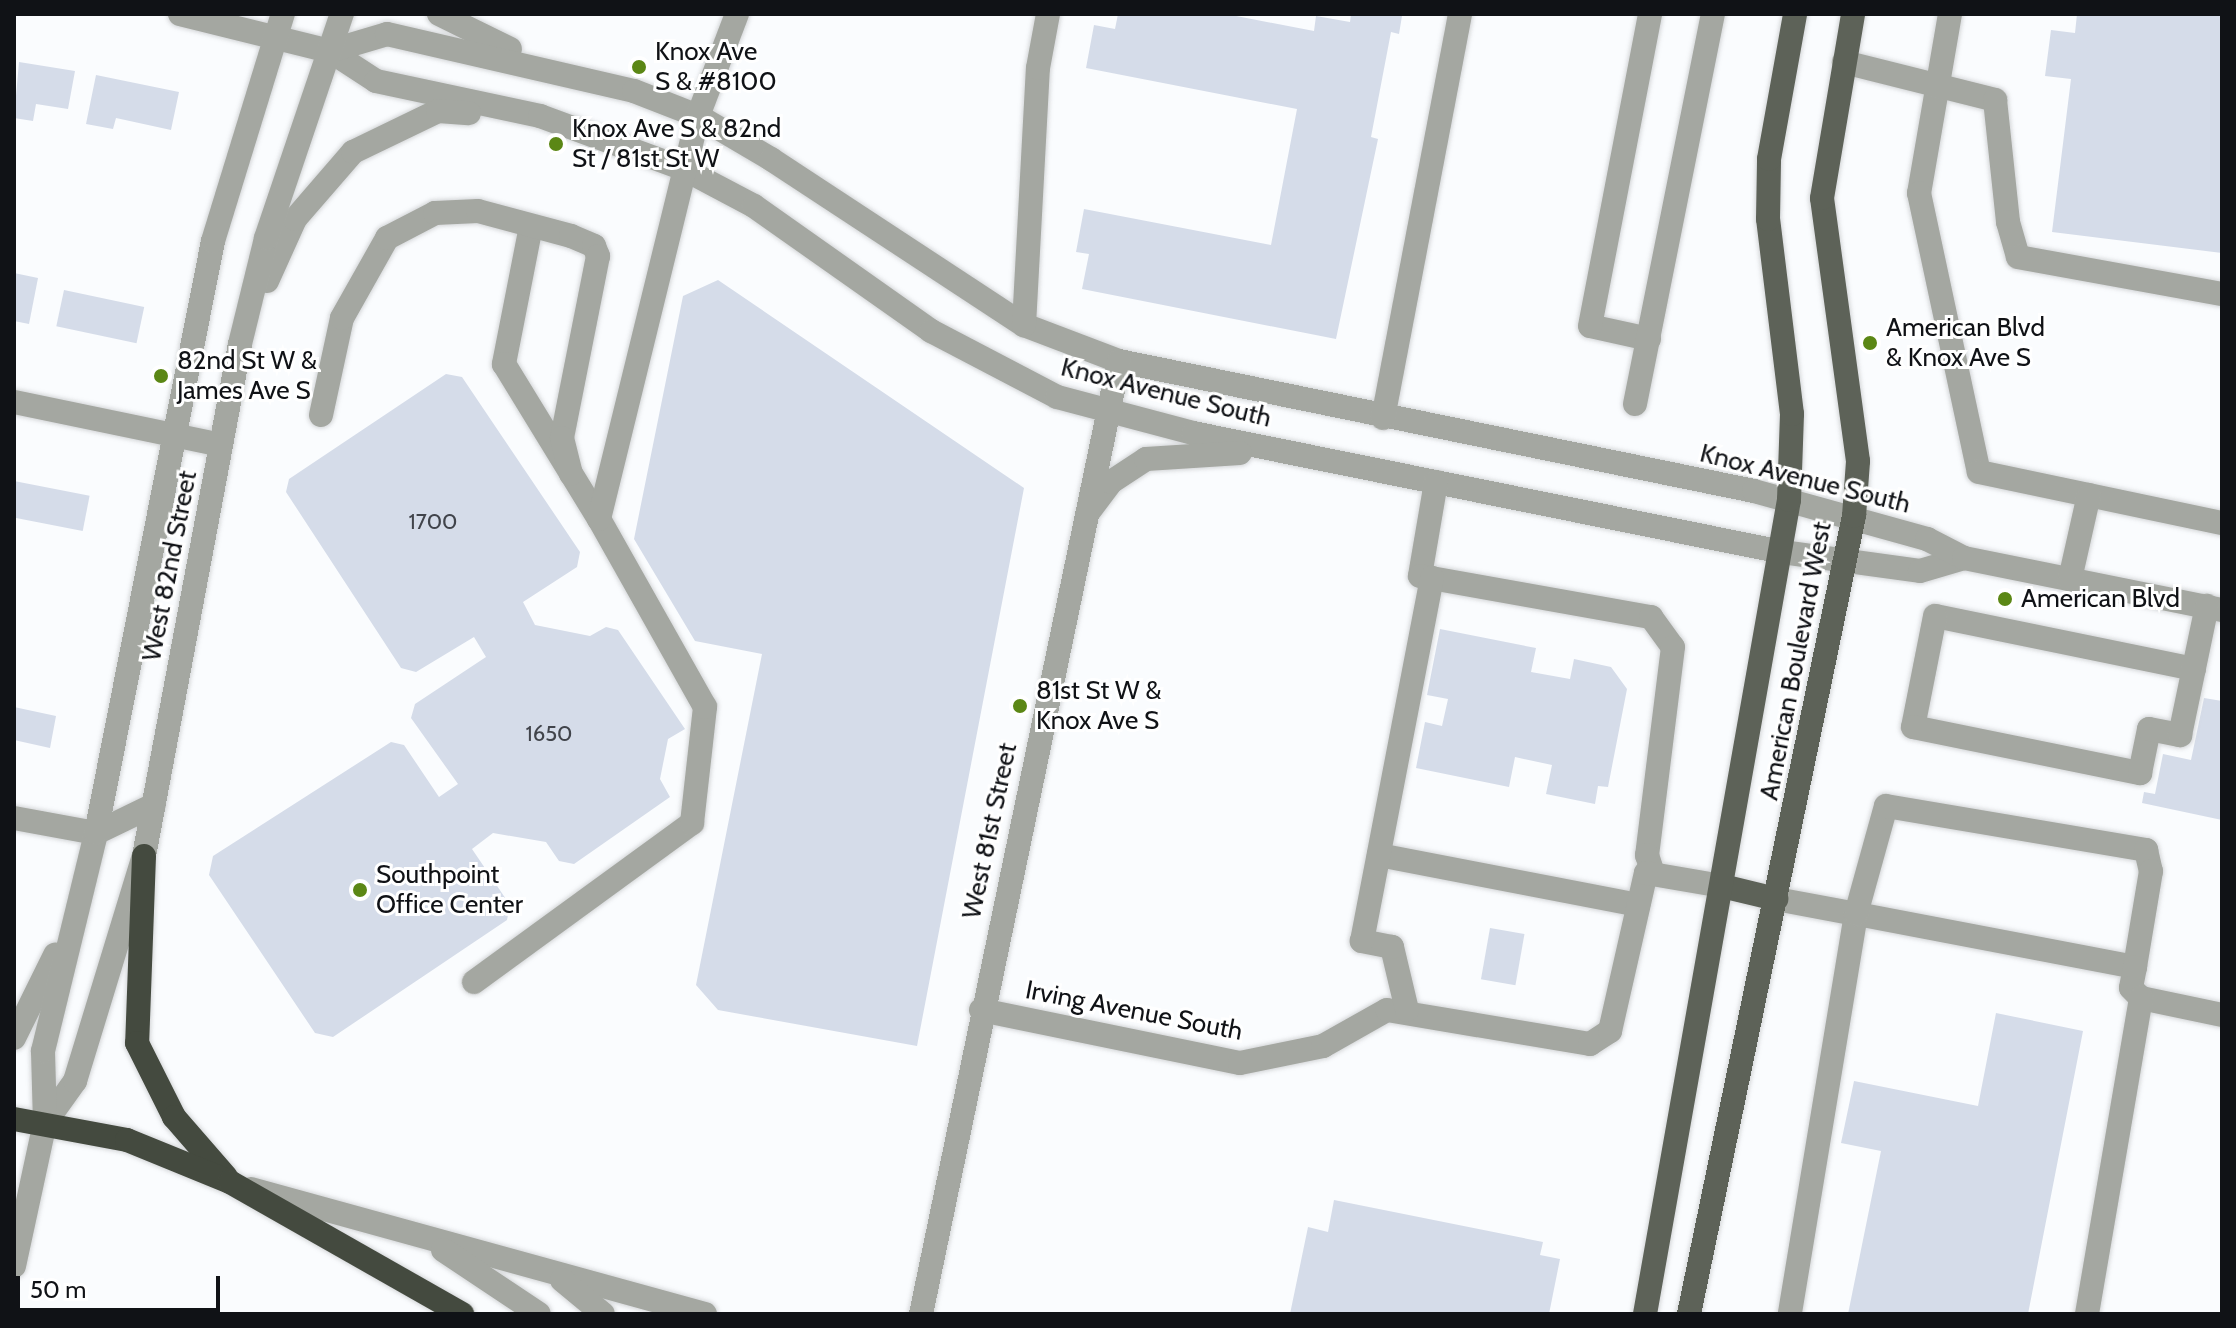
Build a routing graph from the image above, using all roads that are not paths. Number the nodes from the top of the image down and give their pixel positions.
1 (180, 14) edge
2 (342, 14) edge
3 (439, 14) edge
4 (737, 14) edge
5 (1048, 14) edge
6 (1460, 14) edge
7 (1650, 14) edge
8 (1713, 14) edge
9 (1795, 14) edge
10 (1853, 14) edge
11 (1950, 14) edge
12 (279, 25) edge
13 (330, 51) junction
14 (1844, 62) junction
15 (548, 67) junction
16 (1933, 84) junction
17 (540, 116) junction
18 (698, 116) junction
19 (684, 169) junction
20 (531, 226) junction
21 (2222, 294) edge
22 (1024, 325) junction
23 (1649, 339) junction
24 (240, 344) junction
25 (1119, 361) junction
26 (14, 402) edge
27 (1635, 404) dead end
28 (1108, 412) junction
29 (321, 415) dead end
30 (1383, 418) junction
31 (173, 433) junction
32 (221, 445) junction
33 (1285, 452) junction
34 (571, 474) junction
35 (1436, 482) junction
36 (2089, 495) junction
37 (1789, 500) junction
38 (1086, 515) junction
39 (1854, 516) junction
40 (599, 519) junction
41 (2222, 523) edge
42 (1782, 552) junction
43 (1964, 558) junction
44 (1845, 561) junction
45 (1432, 578) junction
46 (2070, 579) junction
47 (2214, 608) edge
48 (2194, 669) junction
49 (154, 805) junction
50 (14, 818) edge
51 (96, 833) junction
52 (1379, 855) junction
53 (144, 856) junction
54 (1652, 870) junction
55 (1722, 886) junction
56 (80, 898) junction
57 (1776, 899) junction
58 (1638, 905) junction
59 (1856, 914) junction
60 (2135, 967) junction
61 (474, 982) dead end
62 (2141, 998) junction
63 (981, 1010) junction
64 (1407, 1010) junction
65 (2222, 1015) edge
66 (14, 1038) edge
67 (14, 1119) edge
68 (45, 1123) junction
69 (230, 1182) junction
70 (431, 1242) junction
71 (14, 1266) edge
72 (555, 1274) junction
73 (613, 1289) junction
74 (462, 1314) edge
75 (539, 1314) edge
76 (603, 1314) edge
77 (640, 1314) edge
78 (705, 1314) edge
79 (921, 1314) edge
80 (1645, 1314) edge
81 (1689, 1314) edge
82 (1790, 1314) edge
83 (2087, 1314) edge

1 - 12 street, Knox Avenue South
2 - 13 street, West 82nd Street
3 - 15 street
4 - 18 street
5 - 22 street
6 - 30 street
7 - 23 street
8 - 23 street
9 - 37 main road, American Boulevard West
10 - 14 main road, American Boulevard West
11 - 16 street
12 - 13 street, Knox Avenue South
12 - 31 street, West 82nd Street
13 - 15 street, Knox Avenue South
13 - 17 street, Knox Avenue South
13 - 24 street, West 82nd Street
14 - 16 street
14 - 39 main road, American Boulevard West
15 - 18 street, Knox Avenue South
16 - 21 street
16 - 36 street
17 - 19 street, Knox Avenue South
17 - 24 street
18 - 19 street
18 - 22 street, Knox Avenue South
19 - 28 street, Knox Avenue South
19 - 40 street
20 - 29 street
20 - 34 street
20 - 34 street
22 - 25 street, Knox Avenue South
23 - 27 street
24 - 32 street, West 82nd Street
25 - 28 street, West 81st Street
25 - 30 street, Knox Avenue South
26 - 31 street
28 - 33 street, Knox Avenue South
28 - 38 street, West 81st Street
30 - 37 street, Knox Avenue South
31 - 32 street
31 - 51 street, West 82nd Street
32 - 49 street, West 82nd Street
33 - 35 street, Knox Avenue South
33 - 38 street
34 - 40 street
35 - 42 street, Knox Avenue South
35 - 45 street
36 - 41 street
36 - 46 street
37 - 39 street, Knox Avenue South
37 - 42 main road, American Boulevard West
38 - 63 street, West 81st Street
39 - 43 street, Knox Avenue South
39 - 44 main road, American Boulevard West
40 - 61 street
42 - 44 street, Knox Avenue South
42 - 55 main road, American Boulevard West
43 - 44 street, Knox Avenue South
43 - 46 street, Knox Avenue South
44 - 57 main road, American Boulevard West
45 - 52 street
45 - 54 street
46 - 47 street, Knox Avenue South
47 - 48 street
48 - 48 street
49 - 51 street
49 - 53 street, West 82nd Street
50 - 51 street
51 - 56 street, West 82nd Street
52 - 58 street
52 - 64 street
53 - 68 street, West 82nd Street
53 - 69 highway
54 - 55 street
54 - 58 street
55 - 57 main road
55 - 80 main road, American Boulevard West
56 - 66 street
56 - 68 street, West 82nd Street
57 - 59 street
57 - 81 main road, American Boulevard West
58 - 64 street
59 - 60 street
59 - 60 street
59 - 82 street
60 - 62 street
62 - 65 street
62 - 83 street
63 - 64 street, Irving Avenue South
63 - 79 street, West 81st Street
67 - 68 highway
68 - 69 highway
68 - 71 street, West 82nd Street
69 - 70 street
69 - 74 highway
70 - 72 street
70 - 75 street
72 - 73 street
72 - 76 street
73 - 77 street
73 - 78 street

